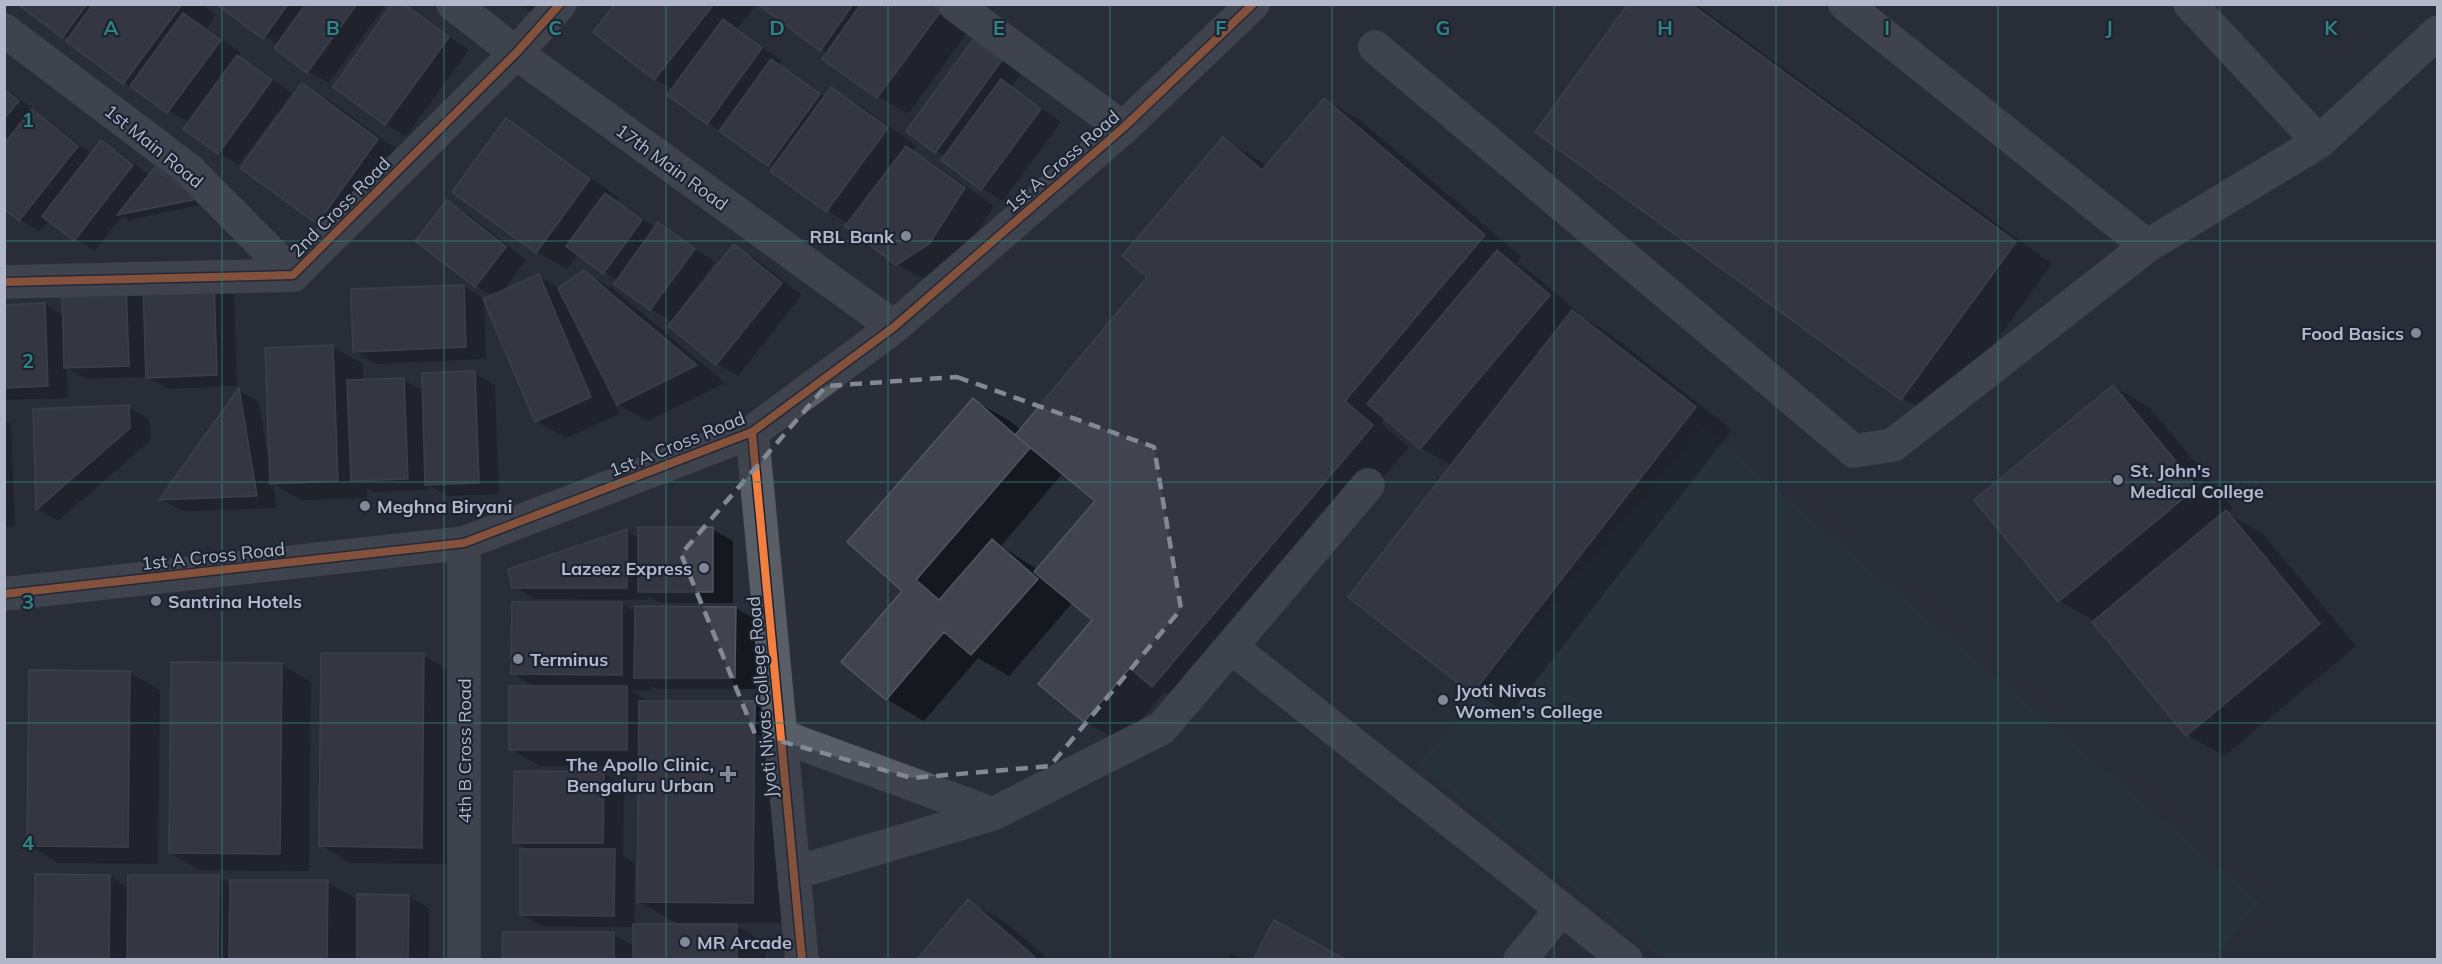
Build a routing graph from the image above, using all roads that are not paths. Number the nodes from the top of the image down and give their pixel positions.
1 (453, 4) edge
2 (560, 4) edge
3 (954, 4) edge
4 (1252, 4) edge
5 (1845, 4) edge
6 (2190, 4) edge
7 (4, 30) edge
8 (2438, 32) edge
9 (1375, 47) dead end
10 (516, 53) junction
11 (1123, 128) junction
12 (2319, 142) junction
13 (2147, 246) junction
14 (293, 275) junction
15 (4, 282) edge
16 (894, 327) junction
17 (752, 432) junction
18 (1368, 485) dead end
19 (464, 543) junction
20 (4, 594) edge
21 (1231, 647) junction
22 (781, 736) junction
23 (993, 814) junction
24 (794, 873) junction
25 (1562, 909) junction
26 (1521, 959) edge
27 (464, 960) edge
28 (802, 960) edge
29 (1626, 960) edge

1 - 10 street, 17th Main Road
2 - 10 street, 2nd Cross Road
3 - 11 street
4 - 11 street, 1st A Cross Road
5 - 13 street
6 - 12 street
7 - 14 street, 1st Main Road
8 - 12 street
9 - 13 street
10 - 14 street, 2nd Cross Road
10 - 16 street, 17th Main Road
11 - 16 street, 1st A Cross Road
12 - 13 street
14 - 15 street, 2nd Cross Road
16 - 17 street, 1st A Cross Road
17 - 19 street, 1st A Cross Road
17 - 22 street, Jyoti Nivas College Road
18 - 21 street
19 - 20 street, 1st A Cross Road
19 - 27 street, 4th B Cross Road
21 - 23 street
21 - 25 street
22 - 23 street
22 - 24 street, Jyoti Nivas College Road
23 - 24 street
24 - 28 street, Jyoti Nivas College Road
25 - 26 street
25 - 29 street

